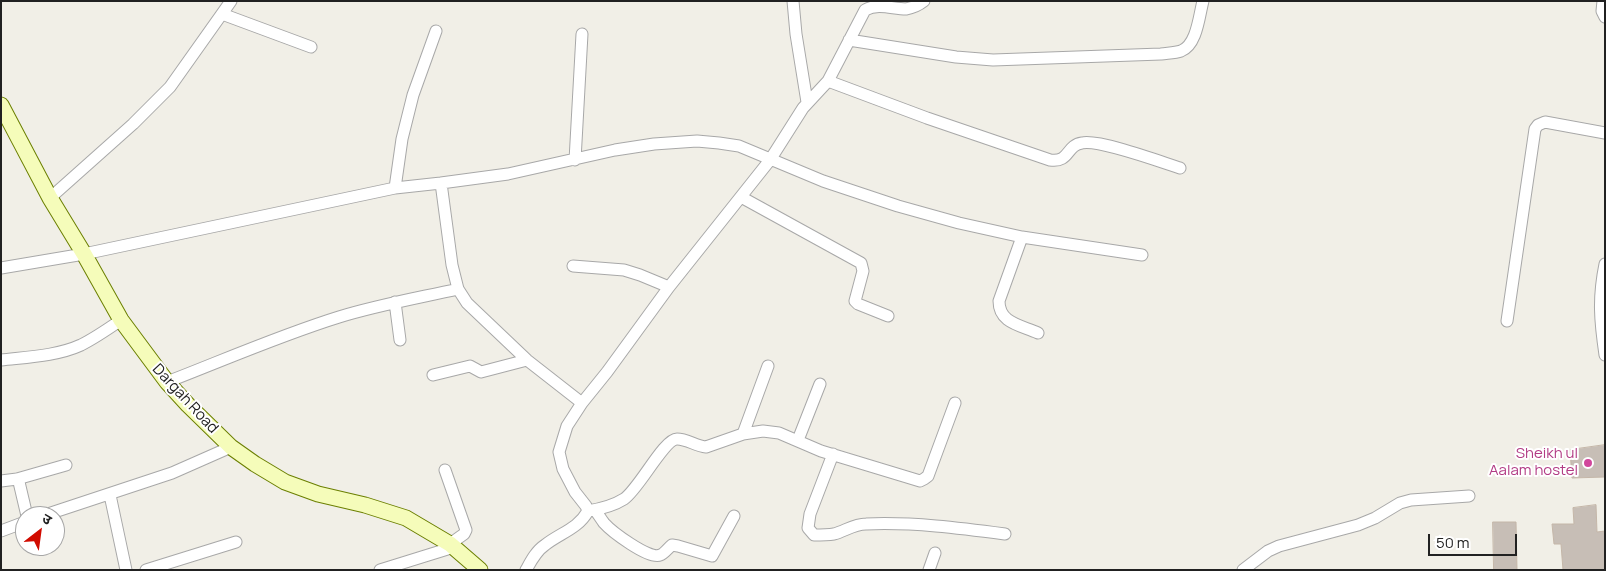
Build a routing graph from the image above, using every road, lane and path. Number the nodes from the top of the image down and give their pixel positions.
1 (231, 1) edge
2 (793, 1) edge
3 (924, 1) edge
4 (1202, 1) edge
5 (1603, 1) edge
6 (222, 14) junction
7 (1605, 17) edge
8 (436, 31) dead end
9 (582, 34) dead end
10 (849, 40) junction
11 (311, 47) dead end
12 (828, 81) junction
13 (807, 102) junction
14 (1, 105) edge
15 (1605, 133) edge
16 (575, 160) junction
17 (770, 160) junction
18 (1180, 168) dead end
19 (442, 183) junction
20 (395, 188) junction
21 (742, 197) junction
22 (50, 198) junction
23 (1022, 237) junction
24 (84, 254) junction
25 (1142, 254) dead end
26 (1605, 264) edge
27 (573, 266) dead end
28 (1, 268) edge
29 (669, 287) junction
30 (458, 289) junction
31 (395, 302) junction
32 (888, 316) dead end
33 (120, 320) junction
34 (1506, 321) dead end
35 (1038, 333) dead end
36 (400, 340) dead end
37 (1605, 355) edge
38 (1, 360) edge
39 (527, 360) junction
40 (768, 366) dead end
41 (433, 375) dead end
42 (167, 382) junction
43 (820, 384) dead end
44 (955, 402) dead end
45 (582, 403) junction
46 (744, 434) junction
47 (798, 440) junction
48 (231, 447) junction
49 (833, 454) junction
50 (66, 465) dead end
51 (445, 470) dead end
52 (17, 479) junction
53 (1, 481) edge
54 (110, 495) junction
55 (1469, 496) dead end
56 (25, 506) edge
57 (65, 509) edge
58 (591, 510) junction
59 (734, 516) dead end
60 (15, 526) edge
61 (1, 531) edge
62 (1005, 534) dead end
63 (236, 542) dead end
64 (452, 546) junction
65 (935, 553) dead end
66 (126, 570) edge
67 (146, 570) edge
68 (380, 570) edge
69 (480, 570) edge
70 (526, 570) edge
71 (929, 570) edge
72 (1243, 570) edge

1 - 6 street
2 - 13 street
3 - 10 street
4 - 10 street
5 - 7 street
6 - 11 street
6 - 22 street
8 - 20 street
9 - 16 street
10 - 12 street
12 - 13 street
12 - 18 street
13 - 17 street
14 - 22 street, Dargah Road
15 - 34 street
16 - 17 street
16 - 19 street
17 - 21 street
17 - 23 street
19 - 20 street
19 - 30 street
20 - 24 street
21 - 29 street
21 - 32 street
22 - 24 street, Dargah Road
23 - 25 street
23 - 35 street
24 - 28 street
24 - 33 street, Dargah Road
26 - 37 street
27 - 29 street
29 - 45 street
30 - 31 street
30 - 39 street
31 - 36 street
31 - 42 street
33 - 38 street
33 - 42 street, Dargah Road
39 - 41 street
39 - 45 street
40 - 46 street
42 - 48 street, Dargah Road
43 - 47 street
44 - 49 street
45 - 58 street
46 - 47 street
46 - 58 street
47 - 49 street
48 - 54 street
48 - 64 street, Dargah Road
49 - 62 street
50 - 52 street
51 - 64 street
52 - 53 street
52 - 56 street
54 - 57 street
54 - 66 street
55 - 72 street
58 - 59 street
58 - 70 street
60 - 61 street
63 - 67 street
64 - 68 street
64 - 69 street, Dargah Road
65 - 71 street

